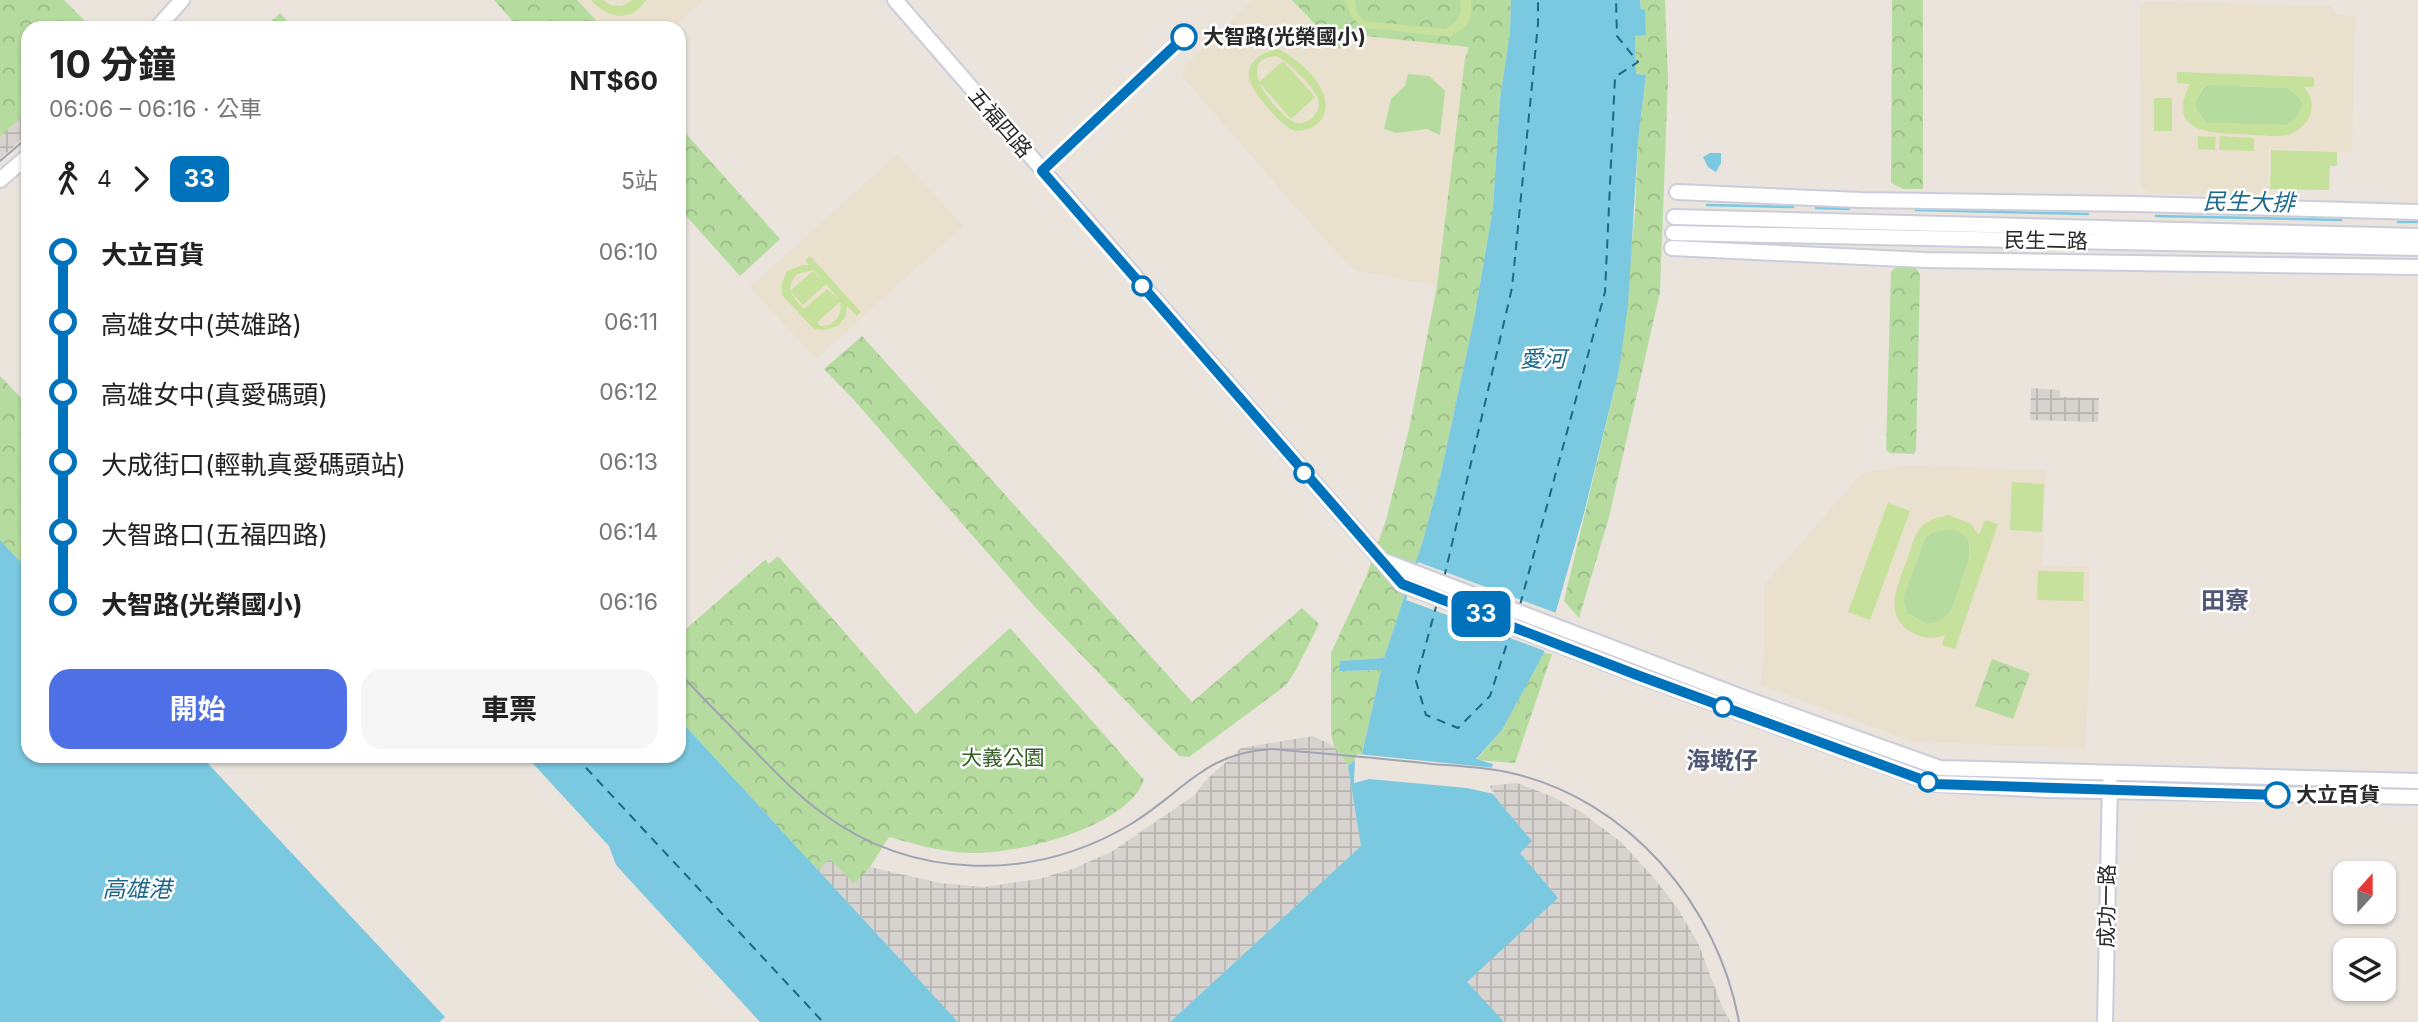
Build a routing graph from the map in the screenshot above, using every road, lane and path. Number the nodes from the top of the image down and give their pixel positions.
1 (182, 0) edge
2 (895, 0) edge
3 (163, 21) edge
4 (21, 162) edge
5 (0, 180) edge
6 (1676, 192) dead end
7 (2418, 212) edge
8 (1674, 217) dead end
9 (2418, 236) edge
10 (2418, 248) edge
11 (2418, 267) edge
12 (1551, 632) junction
13 (2110, 773) junction
14 (2418, 781) edge
15 (2110, 790) junction
16 (2418, 797) edge
17 (2105, 1022) edge

1 - 3 street
2 - 12 street, 五福四路
4 - 5 street
6 - 7 street
8 - 9 street, 民生二路
10 - 11 street, 民生二路
12 - 13 street
12 - 15 street
13 - 14 street
13 - 15 street, 成功一路
15 - 16 street
15 - 17 street, 成功一路

